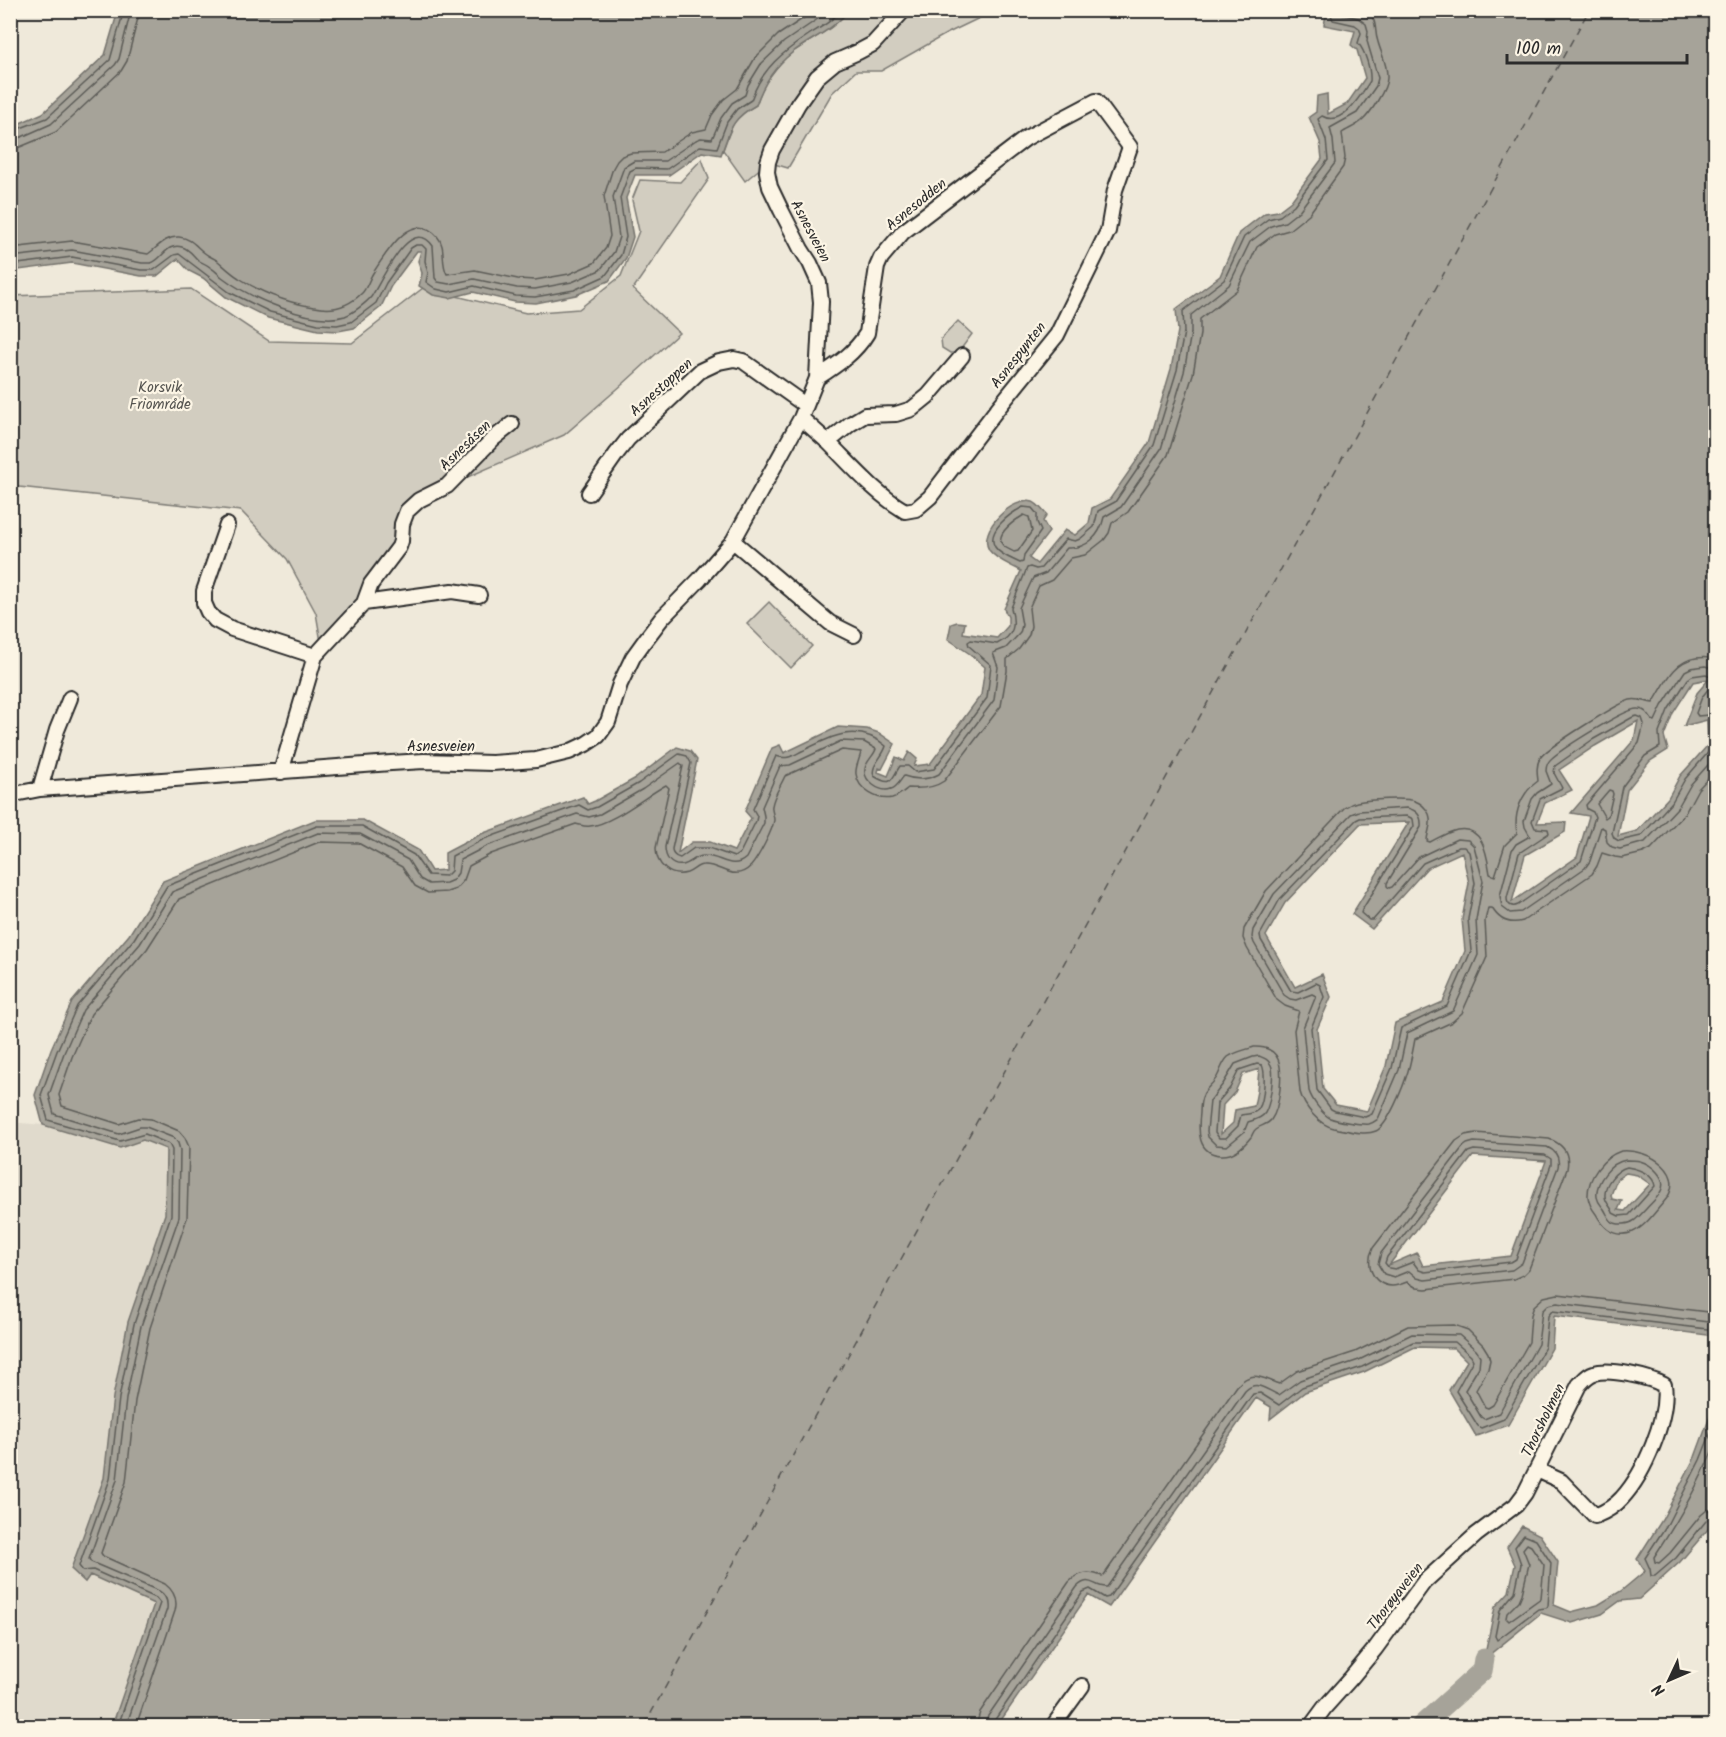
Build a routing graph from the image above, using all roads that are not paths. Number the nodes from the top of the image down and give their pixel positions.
1 (904, 10) edge
2 (1096, 101) joint
3 (962, 356) dead end
4 (818, 378) junction
5 (803, 411) junction
6 (512, 424) dead end
7 (828, 442) junction
8 (589, 493) dead end
9 (226, 525) dead end
10 (733, 541) junction
11 (479, 596) dead end
12 (364, 603) junction
13 (854, 634) dead end
14 (315, 656) junction
15 (70, 698) dead end
16 (281, 772) junction
17 (40, 789) junction
18 (10, 795) edge
19 (1537, 1470) junction
20 (1082, 1686) dead end
21 (1053, 1726) edge
22 (1311, 1726) edge

1 - 4 street, Asnesveien
2 - 4 street, Asnesodden
2 - 7 street, Asnespynten
3 - 7 street
4 - 5 street, Asnesveien
5 - 7 street, Asnespynten
5 - 8 street, Asnestoppen
5 - 10 street, Asnesveien
6 - 12 street, Asnesåsen
9 - 14 street
10 - 13 street
10 - 16 street, Asnesveien
11 - 12 street
12 - 14 street, Asnesåsen
14 - 16 street, Asnesåsen
15 - 17 street
16 - 17 street, Asnesveien
17 - 18 street, Asnesveien
19 - 19 street, Thorsholmen
19 - 22 street, Thorøyaveien
20 - 21 street

